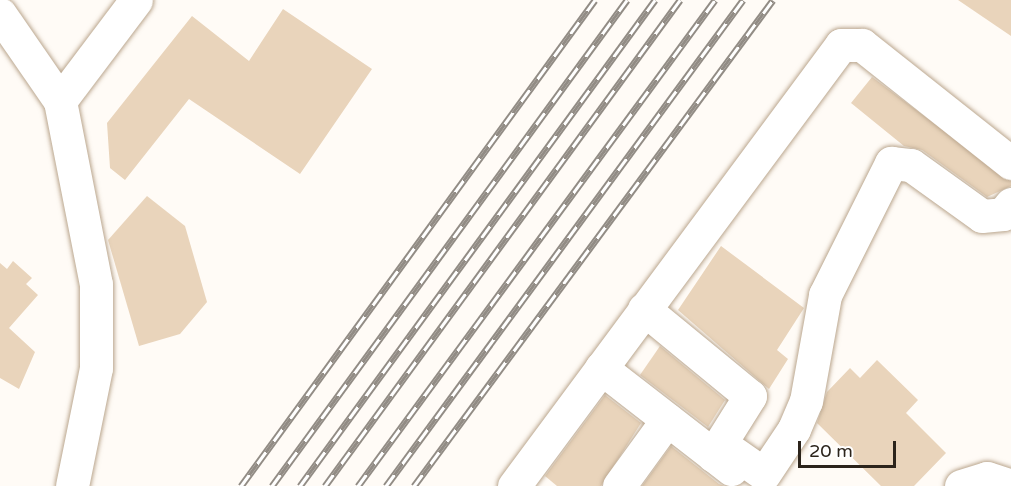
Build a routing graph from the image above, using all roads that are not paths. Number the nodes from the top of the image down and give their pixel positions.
1 (136, 0) edge
2 (0, 14) edge
3 (60, 101) junction
4 (1011, 163) edge
5 (1011, 204) edge
6 (644, 309) junction
7 (601, 368) junction
8 (667, 420) junction
9 (717, 449) junction
10 (72, 486) edge
11 (514, 486) edge
12 (619, 486) edge
13 (750, 486) edge
14 (961, 486) edge
15 (1011, 486) edge

1 - 3 street
2 - 3 street
3 - 10 street
4 - 6 street
5 - 9 street
6 - 7 street
6 - 9 street
7 - 8 street
7 - 11 street
8 - 9 street
8 - 12 street
9 - 13 street
14 - 15 street

